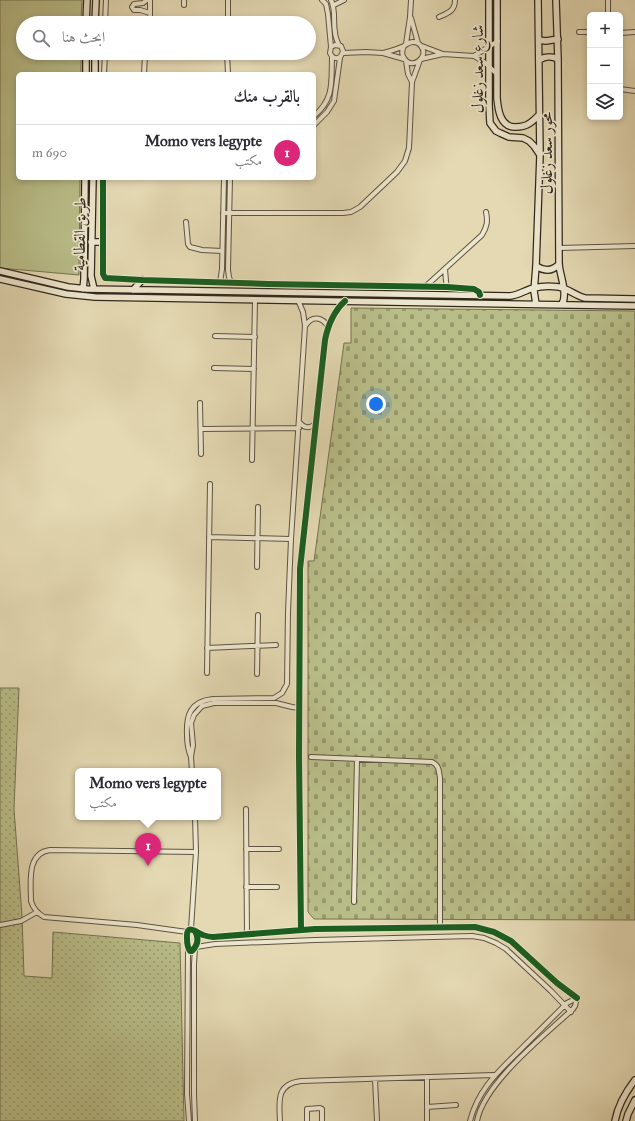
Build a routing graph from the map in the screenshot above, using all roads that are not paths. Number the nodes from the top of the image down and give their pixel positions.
1 (86, 0) edge
2 (96, 0) edge
3 (106, 0) edge
4 (148, 0) edge
5 (228, 0) edge
6 (322, 0) edge
7 (331, 0) edge
8 (344, 0) edge
9 (411, 0) edge
10 (455, 0) edge
11 (489, 0) edge
12 (497, 0) edge
13 (538, 0) edge
14 (556, 0) edge
15 (608, 0) edge
16 (334, 5) junction
17 (608, 12) edge
18 (150, 13) joint
19 (86, 16) edge
20 (95, 16) edge
21 (105, 16) edge
22 (228, 16) edge
23 (410, 17) junction
24 (439, 17) dead end
25 (579, 32) dead end
26 (587, 32) edge
27 (623, 32) edge
28 (635, 32) edge
29 (558, 39) junction
30 (539, 40) junction
31 (498, 41) junction
32 (419, 44) junction
33 (339, 45) junction
34 (405, 45) junction
35 (331, 47) junction
36 (489, 47) junction
37 (343, 53) junction
38 (383, 54) junction
39 (444, 54) junction
40 (332, 56) junction
41 (474, 56) junction
42 (340, 58) junction
43 (558, 59) junction
44 (86, 60) edge
45 (95, 60) edge
46 (105, 60) edge
47 (144, 60) edge
48 (227, 60) edge
49 (405, 60) junction
50 (421, 60) junction
51 (539, 60) junction
52 (489, 67) junction
53 (86, 72) edge
54 (95, 72) edge
55 (104, 72) edge
56 (144, 72) edge
57 (228, 72) edge
58 (497, 74) junction
59 (412, 82) junction
60 (623, 89) edge
61 (635, 91) edge
62 (316, 114) edge
63 (539, 115) junction
64 (316, 123) edge
65 (540, 155) junction
66 (85, 180) edge
67 (93, 180) edge
68 (103, 180) edge
69 (224, 180) edge
70 (230, 180) edge
71 (486, 212) dead end
72 (222, 213) junction
73 (229, 213) junction
74 (186, 222) dead end
75 (92, 242) junction
76 (102, 242) junction
77 (635, 246) edge
78 (559, 248) junction
79 (222, 251) junction
80 (559, 264) junction
81 (536, 266) junction
82 (445, 269) junction
83 (0, 271) edge
84 (0, 279) edge
85 (142, 280) junction
86 (220, 283) junction
87 (231, 283) junction
88 (426, 286) junction
89 (448, 287) junction
90 (534, 288) junction
91 (564, 288) junction
92 (83, 289) junction
93 (94, 290) junction
94 (133, 290) junction
95 (480, 295) junction
96 (635, 299) edge
97 (255, 300) junction
98 (298, 300) junction
99 (345, 301) junction
100 (536, 304) junction
101 (562, 304) junction
102 (635, 306) edge
103 (305, 326) junction
104 (328, 328) junction
105 (215, 336) dead end
106 (254, 336) junction
107 (214, 368) dead end
108 (254, 369) junction
109 (200, 403) dead end
110 (299, 421) junction
111 (316, 424) junction
112 (299, 428) junction
113 (201, 429) junction
114 (253, 429) junction
115 (201, 454) dead end
116 (252, 460) dead end
117 (210, 484) dead end
118 (258, 507) dead end
119 (209, 537) junction
120 (257, 538) junction
121 (291, 539) junction
122 (257, 567) dead end
123 (258, 614) dead end
124 (276, 645) dead end
125 (257, 646) junction
126 (208, 648) junction
127 (207, 673) dead end
128 (257, 674) dead end
129 (280, 695) junction
130 (280, 704) junction
131 (299, 708) junction
132 (191, 757) junction
133 (311, 757) dead end
134 (357, 759) junction
135 (192, 768) edge
136 (246, 809) dead end
137 (195, 820) edge
138 (246, 849) junction
139 (279, 849) dead end
140 (196, 852) junction
141 (246, 887) junction
142 (277, 887) dead end
143 (354, 902) dead end
144 (37, 912) junction
145 (0, 925) edge
146 (440, 927) junction
147 (301, 930) junction
148 (191, 931) junction
149 (294, 932) junction
150 (316, 934) junction
151 (247, 935) junction
152 (296, 941) junction
153 (196, 947) junction
154 (188, 948) junction
155 (577, 998) junction
156 (565, 1005) junction
157 (571, 1012) junction
158 (494, 1075) junction
159 (427, 1077) junction
160 (375, 1078) junction
161 (635, 1080) edge
162 (635, 1100) edge
163 (456, 1105) dead end
164 (427, 1106) junction
165 (189, 1121) edge
166 (195, 1121) edge
167 (280, 1121) edge
168 (307, 1121) edge
169 (322, 1121) edge
170 (377, 1121) edge
171 (427, 1121) edge
172 (470, 1121) edge
173 (477, 1121) edge
174 (615, 1121) edge
175 (626, 1121) edge

1 - 19 main road
2 - 20 main road
3 - 21 street
4 - 18 street
4 - 18 street
5 - 22 street
6 - 35 street
7 - 16 street
8 - 16 street
9 - 23 street
10 - 24 street
11 - 36 main road, شارع سعد زغلول
12 - 31 main road, شارع سعد زغلول
13 - 30 main road, محور سعد زغلول
14 - 29 main road, محور سعد زغلول
15 - 17 street
16 - 33 street
23 - 32 street
23 - 34 street
25 - 26 street
27 - 28 street
29 - 30 main road
29 - 43 main road, محور سعد زغلول
30 - 51 main road, محور سعد زغلول
31 - 36 street
31 - 58 main road, شارع سعد زغلول
32 - 34 street
32 - 39 street
32 - 50 street
33 - 35 street
33 - 37 street
34 - 38 street
34 - 49 street
35 - 40 street
36 - 41 street
36 - 52 main road, شارع سعد زغلول
37 - 38 street
37 - 42 street
38 - 49 street
39 - 41 street
39 - 50 street
40 - 42 street
40 - 62 street
41 - 52 street
42 - 64 street
43 - 51 main road
43 - 78 main road, محور سعد زغلول
44 - 53 main road
45 - 54 main road
46 - 55 street
47 - 56 street
48 - 57 street
49 - 50 street
49 - 59 street
50 - 59 street
51 - 63 main road, محور سعد زغلول
52 - 58 street
52 - 65 main road, شارع سعد زغلول
58 - 63 main road, شارع سعد زغلول
59 - 73 street
60 - 61 street
63 - 65 main road, محور سعد زغلول
65 - 81 main road, محور سعد زغلول
66 - 92 main road, طريق القطامية
67 - 75 main road, طريق القطامية
68 - 76 street
69 - 72 street
70 - 73 street
71 - 82 street
72 - 73 street
72 - 79 street
73 - 87 street
74 - 79 street
75 - 76 main road
75 - 93 main road, طريق القطامية
76 - 85 street
77 - 78 street
78 - 80 main road, محور سعد زغلول
79 - 86 street
80 - 81 main road
80 - 91 main road, محور سعد زغلول
81 - 90 main road, محور سعد زغلول
82 - 88 street
82 - 89 street
83 - 92 main road
84 - 97 main road
85 - 86 street
85 - 94 main road
86 - 87 street
87 - 88 street
88 - 89 street
89 - 95 street
90 - 91 main road
90 - 95 main road
90 - 100 main road, محور سعد زغلول
91 - 96 main road
91 - 101 main road, محور سعد زغلول
92 - 93 main road
93 - 94 main road
94 - 95 main road
97 - 98 main road
97 - 106 street
98 - 99 main road
98 - 103 street
99 - 100 main road
99 - 104 street
100 - 101 main road
101 - 102 main road
103 - 104 street
103 - 110 street
104 - 111 street
105 - 106 street
106 - 108 street
107 - 108 street
108 - 114 street
109 - 113 street
110 - 111 street
110 - 112 street
111 - 131 street
112 - 114 street
112 - 121 street
113 - 114 street
113 - 115 street
114 - 116 street
117 - 119 street
118 - 120 street
119 - 120 street
119 - 126 street
120 - 121 street
120 - 122 street
121 - 129 street
123 - 125 street
124 - 125 street
125 - 126 street
125 - 128 street
126 - 127 street
129 - 130 street
129 - 132 street
130 - 131 street
130 - 132 street
131 - 147 street
132 - 135 street
133 - 134 street
134 - 143 street
134 - 146 street
136 - 138 street
137 - 140 street
138 - 139 street
138 - 141 street
140 - 144 street
140 - 148 street
141 - 142 street
141 - 151 street
144 - 145 street
144 - 148 street
146 - 150 street
146 - 155 street
147 - 149 street
147 - 150 street
148 - 151 street
148 - 153 street
148 - 154 street
149 - 151 street
149 - 152 street
150 - 152 street
150 - 156 street
152 - 153 street
153 - 154 street
153 - 166 street
154 - 165 street
155 - 156 street
155 - 157 street
156 - 157 street
156 - 158 street
157 - 173 street
158 - 159 street
158 - 172 street
159 - 160 street
159 - 164 street
160 - 167 street
160 - 170 street
161 - 174 main road
162 - 175 main road
163 - 164 street
164 - 171 street
168 - 169 street

